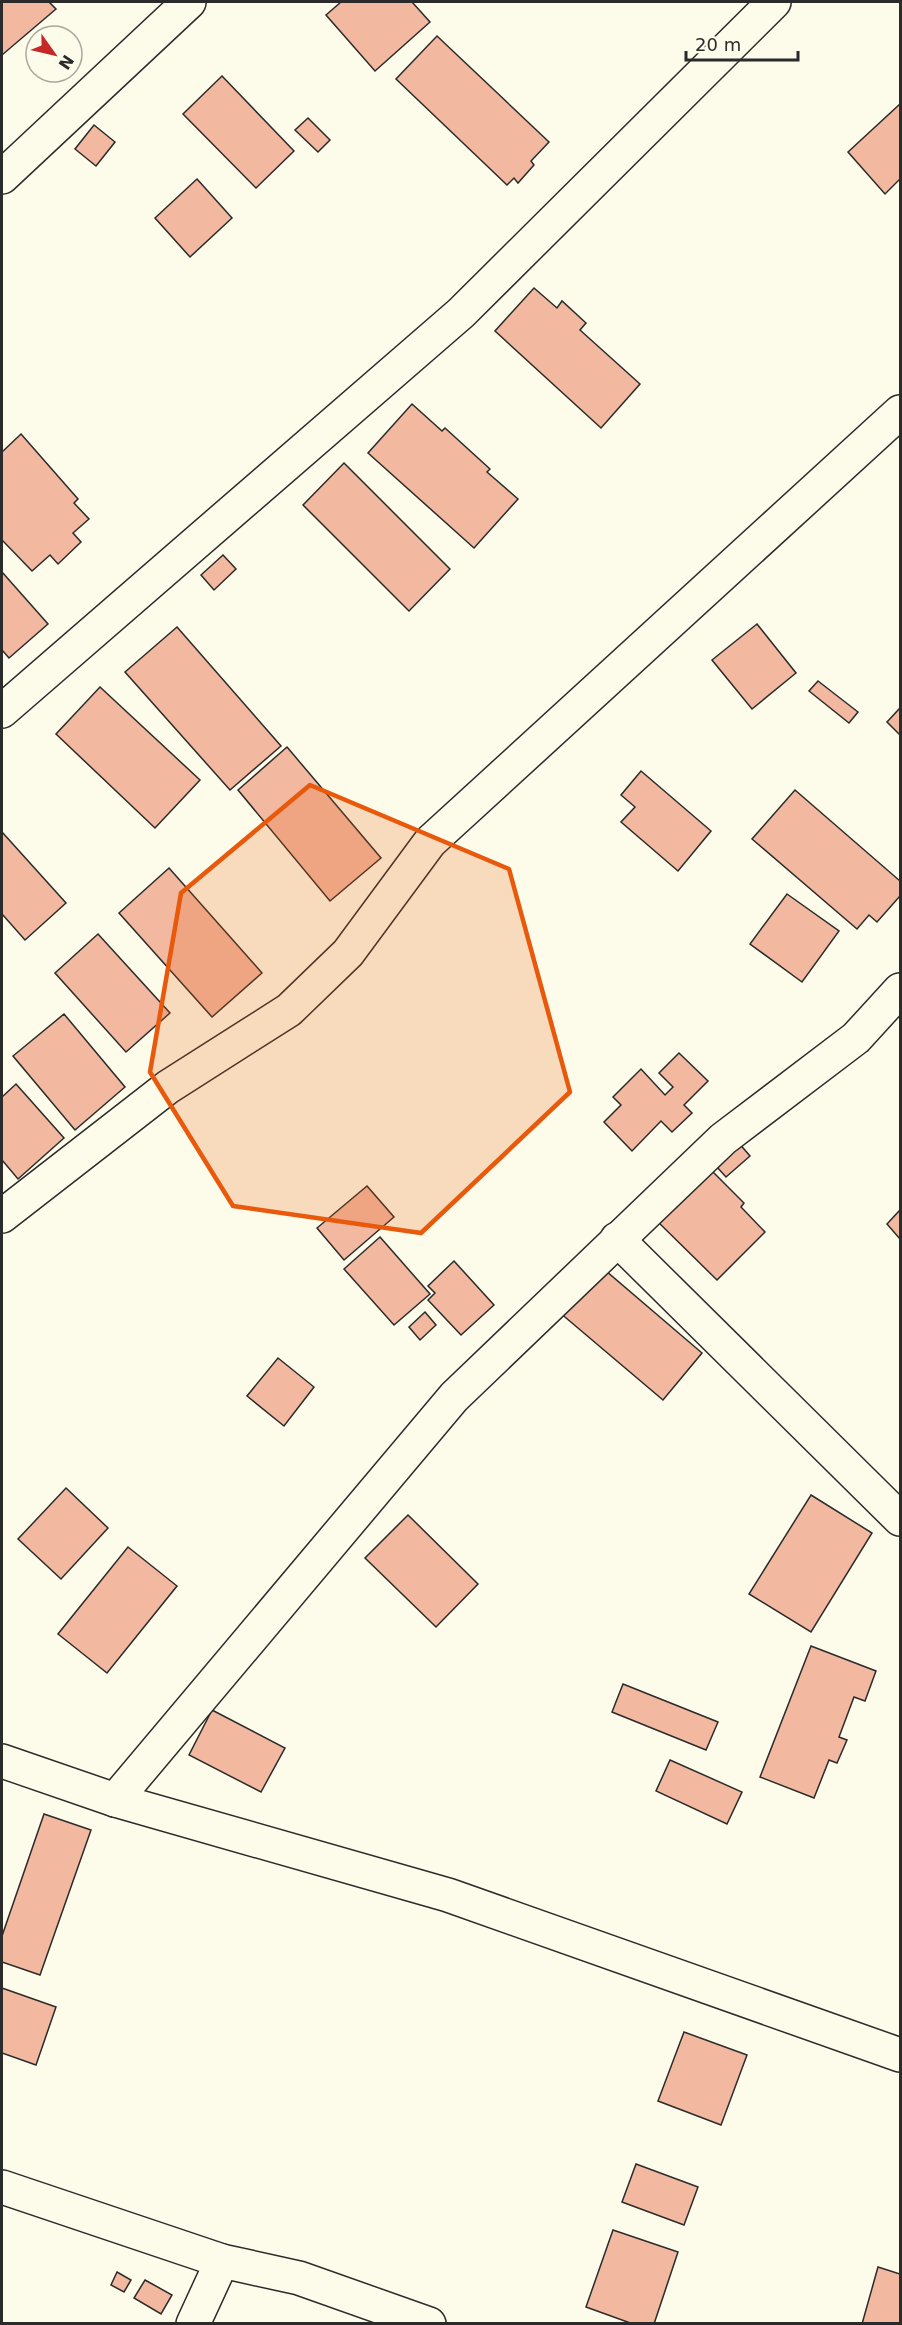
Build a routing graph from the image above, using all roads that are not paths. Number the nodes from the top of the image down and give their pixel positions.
1 (189, 2) edge
2 (774, 2) edge
3 (2, 177) edge
4 (900, 412) edge
5 (2, 711) edge
6 (900, 990) edge
7 (2, 1216) edge
8 (617, 1239) junction
9 (900, 1519) edge
10 (2, 1761) edge
11 (115, 1800) junction
12 (897, 2048) edge
13 (2, 2187) edge
14 (222, 2261) junction
15 (193, 2324) edge
16 (429, 2324) edge

1 - 3 street
2 - 5 street
4 - 7 street
6 - 8 street
8 - 9 street
8 - 11 street
10 - 11 street
11 - 12 street
13 - 14 street
14 - 15 street
14 - 16 street

